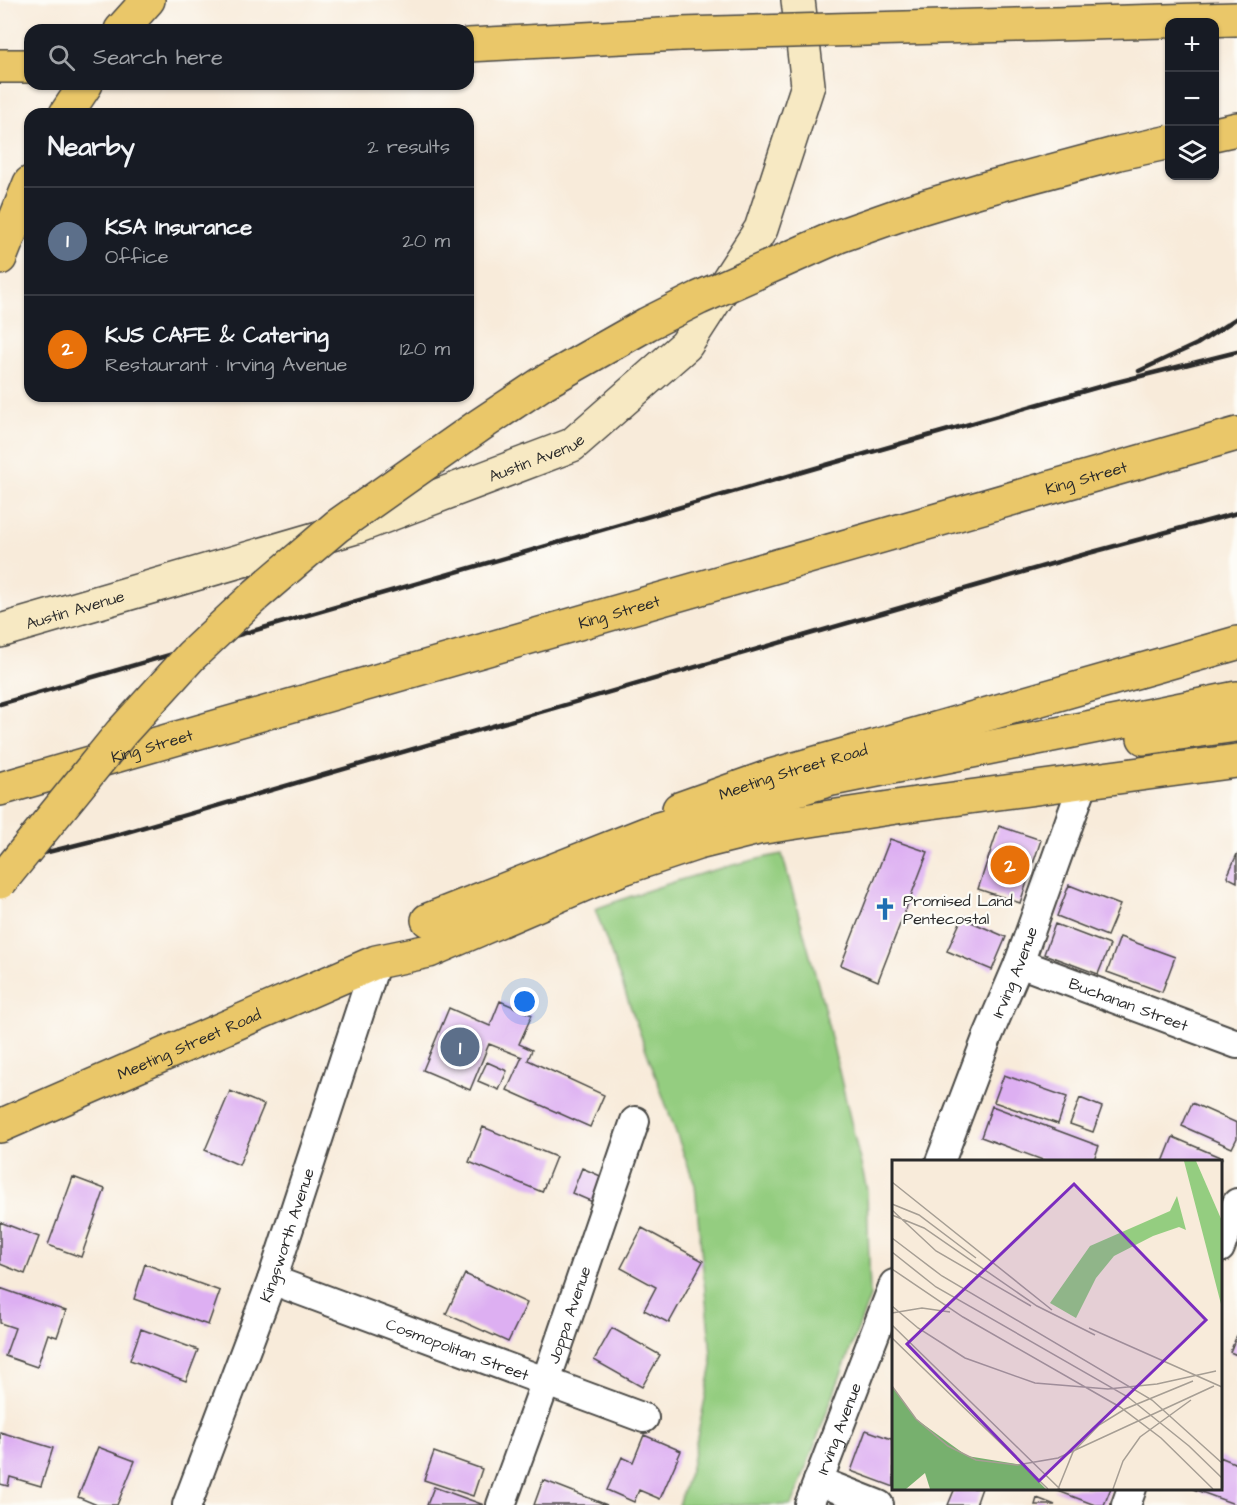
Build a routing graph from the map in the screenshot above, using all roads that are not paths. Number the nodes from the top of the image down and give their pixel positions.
1 (148, 0) edge
2 (798, 0) edge
3 (1237, 19) edge
4 (126, 24) edge
5 (474, 45) edge
6 (0, 66) edge
7 (24, 66) edge
8 (82, 90) edge
9 (70, 108) edge
10 (1237, 129) edge
11 (1219, 133) edge
12 (1165, 143) edge
13 (24, 198) edge
14 (0, 258) edge
15 (1237, 434) edge
16 (0, 631) edge
17 (1237, 643) edge
18 (1237, 698) edge
19 (1237, 725) edge
20 (1237, 761) edge
21 (1084, 781) junction
22 (0, 789) edge
23 (0, 882) edge
24 (586, 883) junction
25 (428, 920) junction
26 (376, 962) junction
27 (1019, 963) junction
28 (1237, 1044) edge
29 (635, 1122) dead end
30 (0, 1126) edge
31 (940, 1160) edge
32 (1237, 1203) edge
33 (1222, 1245) edge
34 (272, 1280) junction
35 (892, 1289) edge
36 (546, 1381) junction
37 (644, 1418) dead end
38 (1131, 1490) edge
39 (814, 1493) edge
40 (187, 1505) edge
41 (501, 1505) edge
42 (879, 1505) edge
43 (1126, 1505) edge

1 - 4 main road
2 - 16 street, Austin Avenue
3 - 5 main road, bridge
6 - 7 main road
8 - 9 main road
10 - 11 main road
12 - 23 main road, bridge
13 - 14 main road
15 - 22 main road, King Street
17 - 25 main road, Meeting Street Road
18 - 25 main road
19 - 24 main road
20 - 21 main road, Meeting Street Road
21 - 24 main road, Meeting Street Road
21 - 27 street, Irving Avenue
24 - 26 main road, Meeting Street Road
25 - 26 main road, Meeting Street Road
26 - 30 main road, Meeting Street Road
26 - 34 street, Kingsworth Avenue
27 - 28 street, Buchanan Street
27 - 31 street, Irving Avenue
29 - 36 street, Joppa Avenue
32 - 33 street
34 - 36 street, Cosmopolitan Street
34 - 40 street, Kingsworth Avenue
35 - 39 street, Irving Avenue
36 - 37 street, Cosmopolitan Street
36 - 41 street, Joppa Avenue
38 - 43 street
39 - 42 street

